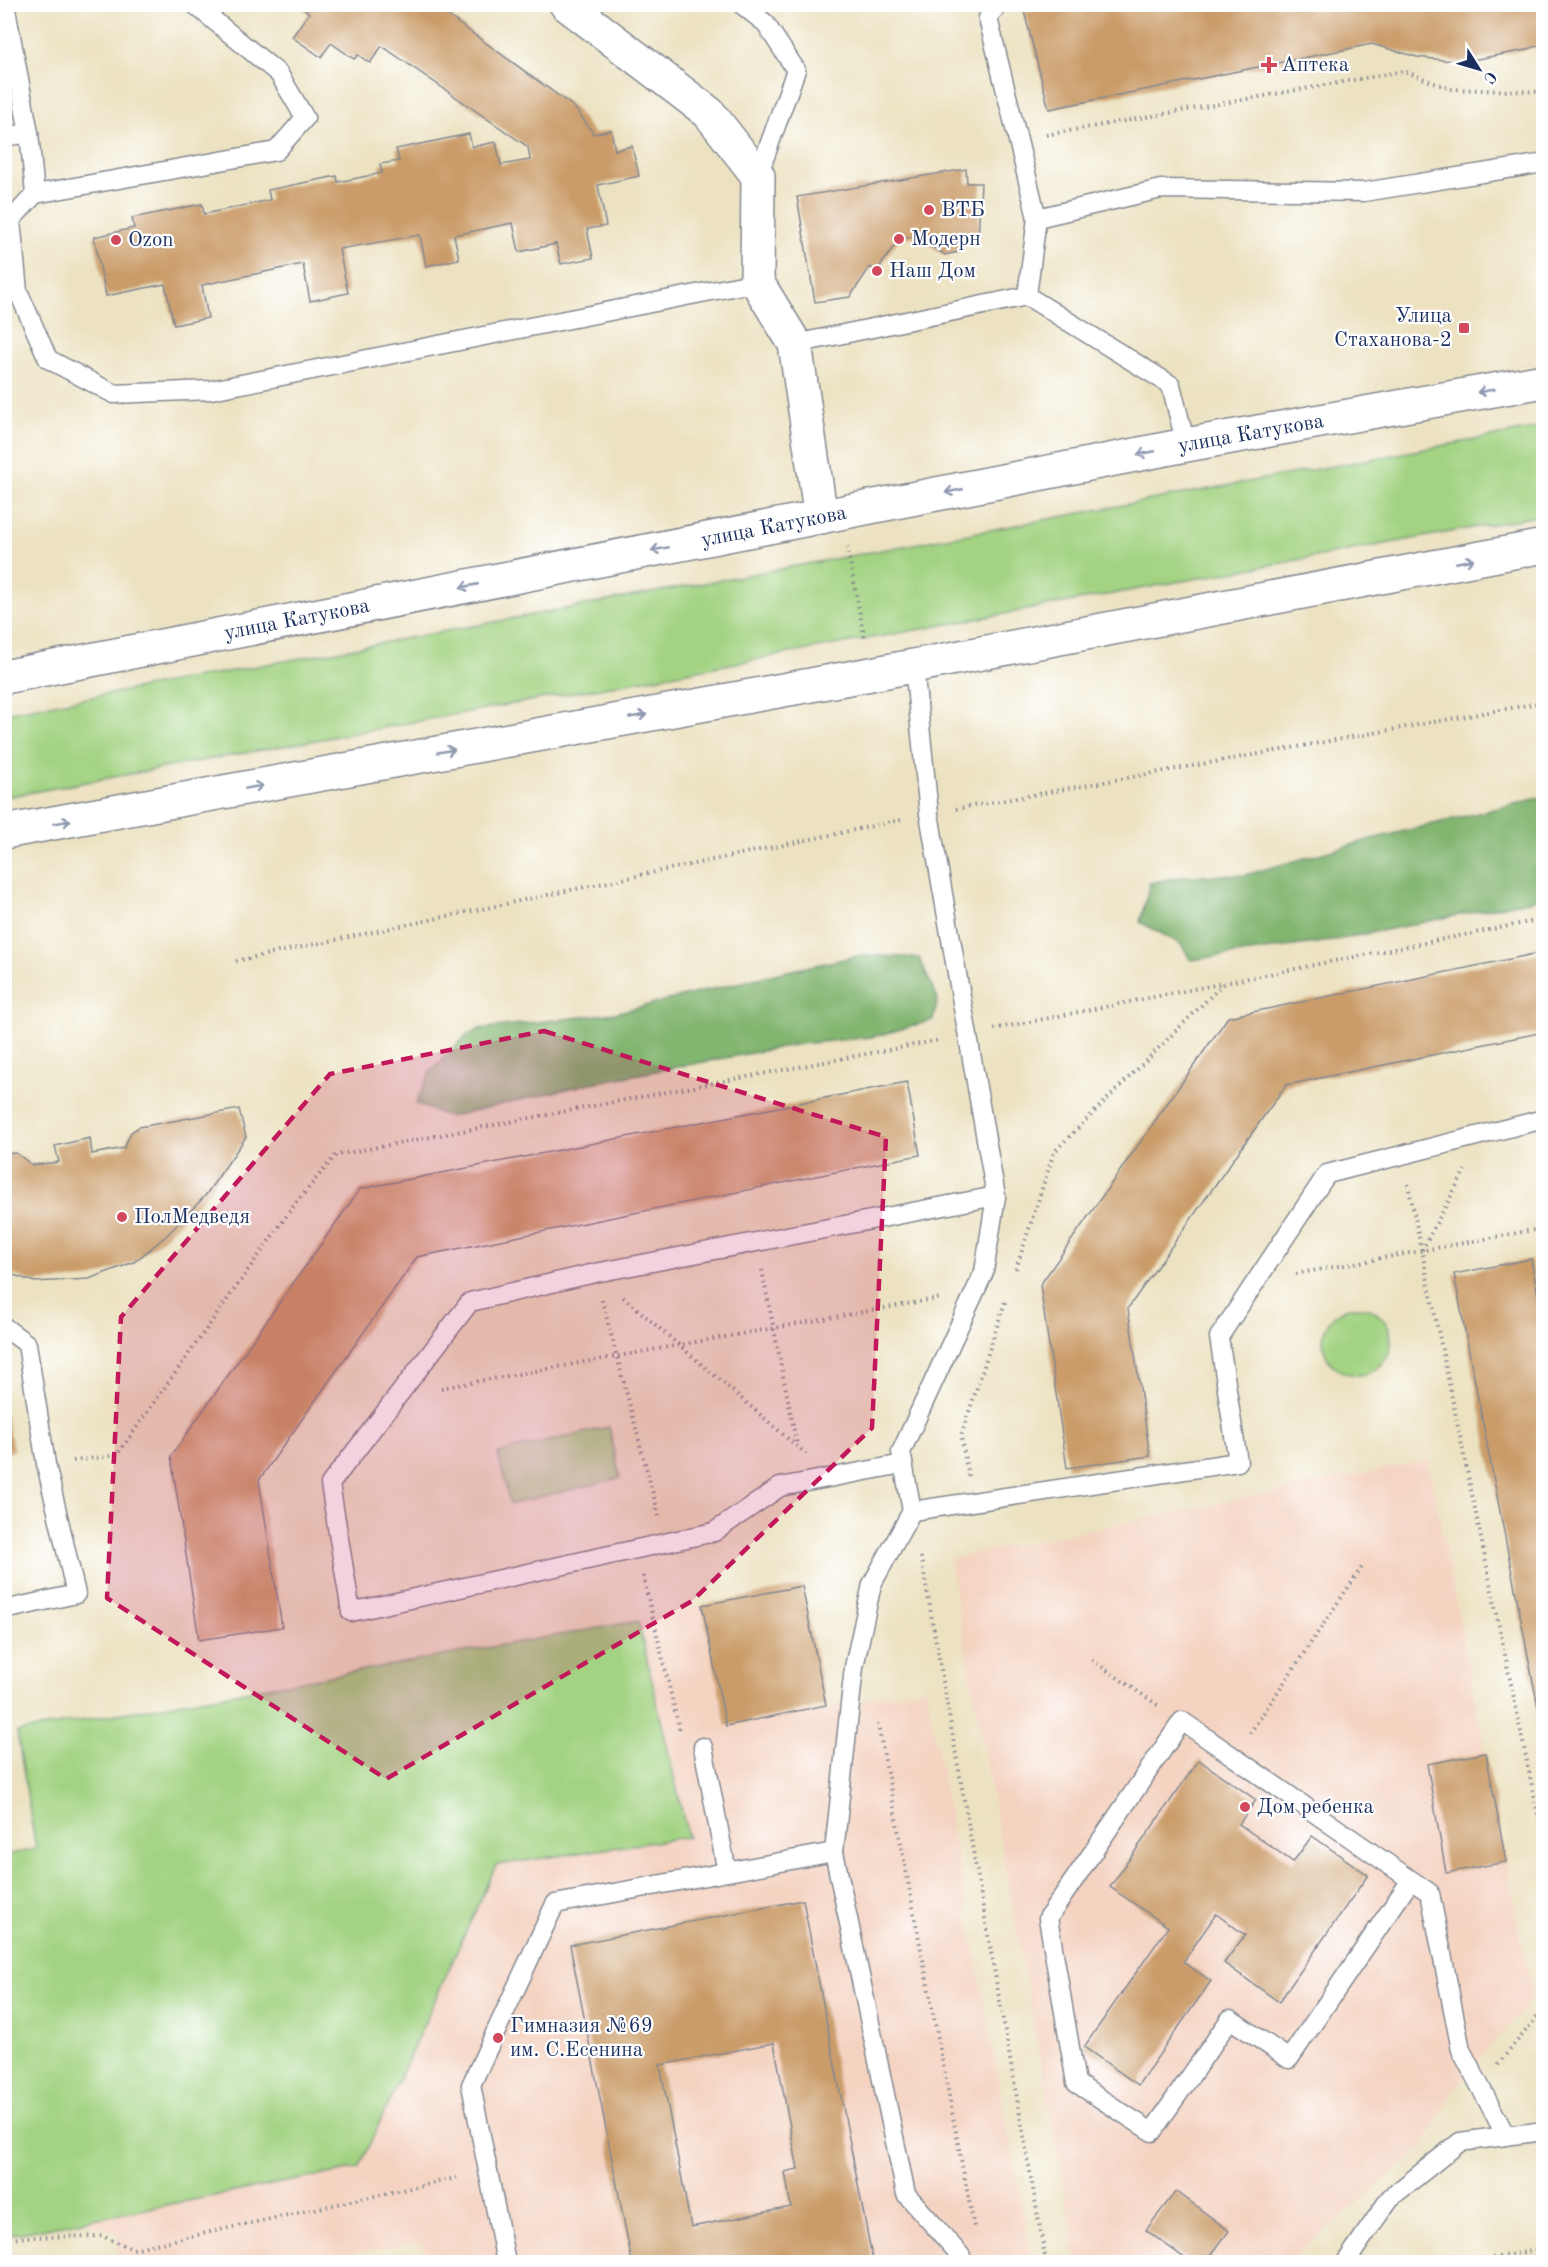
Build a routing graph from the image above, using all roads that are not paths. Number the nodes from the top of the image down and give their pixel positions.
1 (5, 4) edge
2 (194, 4) edge
3 (566, 4) edge
4 (741, 4) edge
5 (998, 4) edge
6 (29, 133) junction
7 (4, 137) edge
8 (1544, 163) edge
9 (758, 176) junction
10 (35, 194) junction
11 (1037, 218) junction
12 (757, 282) junction
13 (1027, 296) junction
14 (795, 344) junction
15 (1544, 381) edge
16 (1186, 445) junction
17 (831, 515) junction
18 (1544, 546) edge
19 (914, 666) junction
20 (4, 677) edge
21 (4, 832) edge
22 (1544, 1119) edge
23 (996, 1196) junction
24 (4, 1327) edge
25 (903, 1464) junction
26 (912, 1511) junction
27 (4, 1610) edge
28 (703, 1747) dead end
29 (834, 1852) junction
30 (727, 1872) junction
31 (1411, 1880) junction
32 (1544, 2131) edge
33 (1506, 2136) junction
34 (506, 2262) edge
35 (962, 2262) edge
36 (1346, 2262) edge

1 - 6 lane
2 - 10 lane
3 - 9 main road
4 - 9 lane
5 - 11 lane
6 - 7 lane
6 - 10 lane
8 - 11 lane
9 - 12 main road
10 - 12 lane
11 - 13 lane
12 - 14 main road
13 - 14 lane
13 - 16 lane
14 - 17 main road
15 -> 16 main road, улица Катукова
16 -> 17 main road, улица Катукова
17 -> 20 main road, улица Катукова
19 -> 18 main road
21 -> 19 main road
19 - 23 lane
22 - 26 lane
23 - 25 lane
23 - 25 lane
24 - 27 lane
25 - 26 lane
26 - 29 lane
28 - 30 lane
29 - 30 lane
29 - 35 lane
30 - 34 lane
31 - 31 lane
31 - 33 lane
32 - 33 lane
33 - 36 lane

